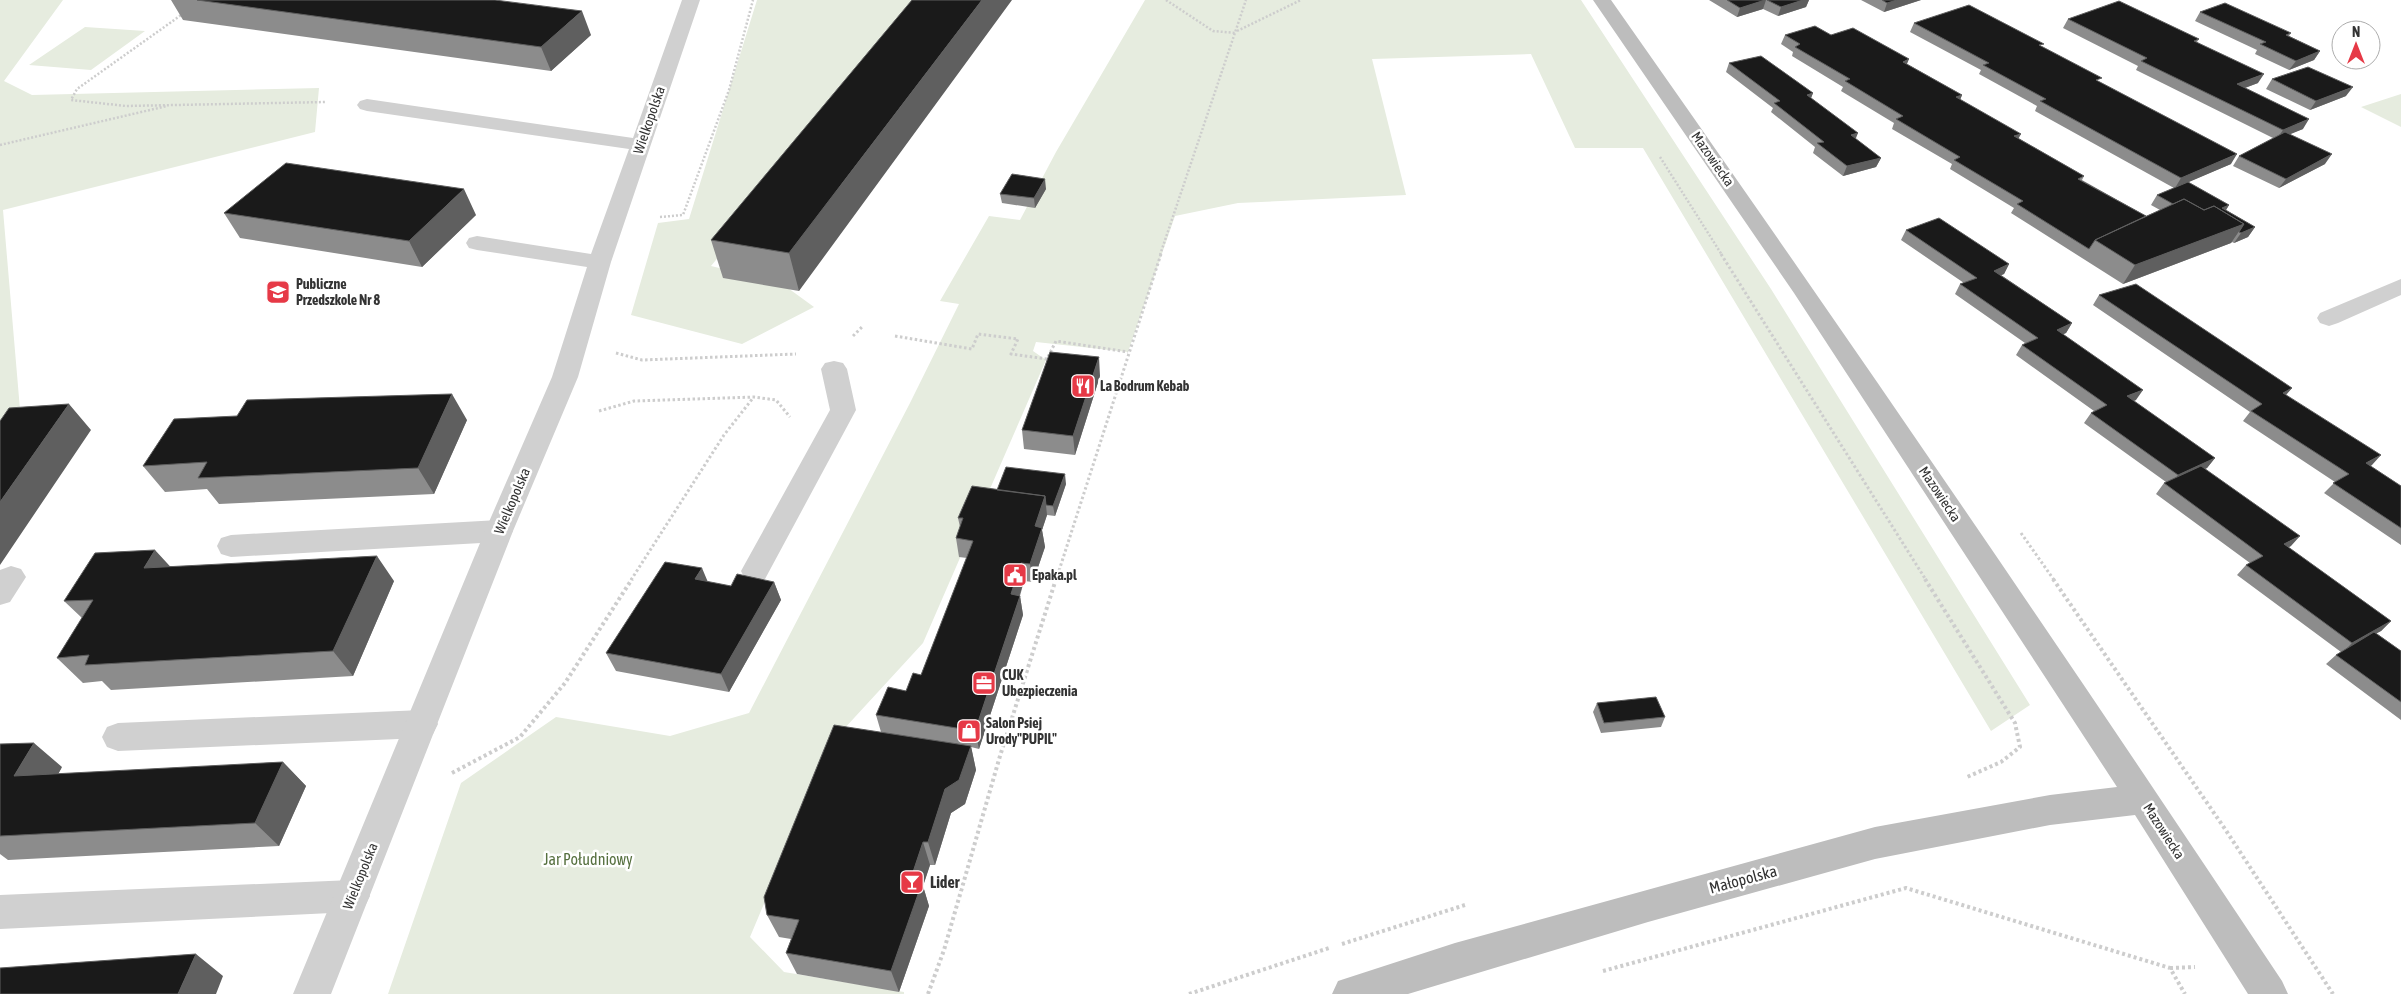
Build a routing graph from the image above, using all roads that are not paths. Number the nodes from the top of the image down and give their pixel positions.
1 (691, 0) edge
2 (1602, 0) edge
3 (366, 105) road end
4 (640, 145) junction
5 (477, 243) dead end
6 (600, 262) junction
7 (2401, 286) edge
8 (2330, 318) dead end
9 (834, 369) dead end
10 (499, 532) junction
11 (231, 546) dead end
12 (755, 572) dead end
13 (422, 724) junction
14 (118, 737) dead end
15 (2143, 799) junction
16 (352, 896) junction
17 (0, 912) edge
18 (312, 994) edge
19 (1351, 994) edge
20 (2269, 994) edge

1 - 4 street, Wielkopolska
2 - 15 street, Mazowiecka
3 - 4 street
4 - 6 street, Wielkopolska
5 - 6 street
6 - 10 street, Wielkopolska
7 - 8 street
9 - 12 street
10 - 11 street
10 - 13 street, Wielkopolska
13 - 14 street
13 - 16 street, Wielkopolska
15 - 19 street, Małopolska
15 - 20 street, Mazowiecka
16 - 17 street
16 - 18 street, Wielkopolska

